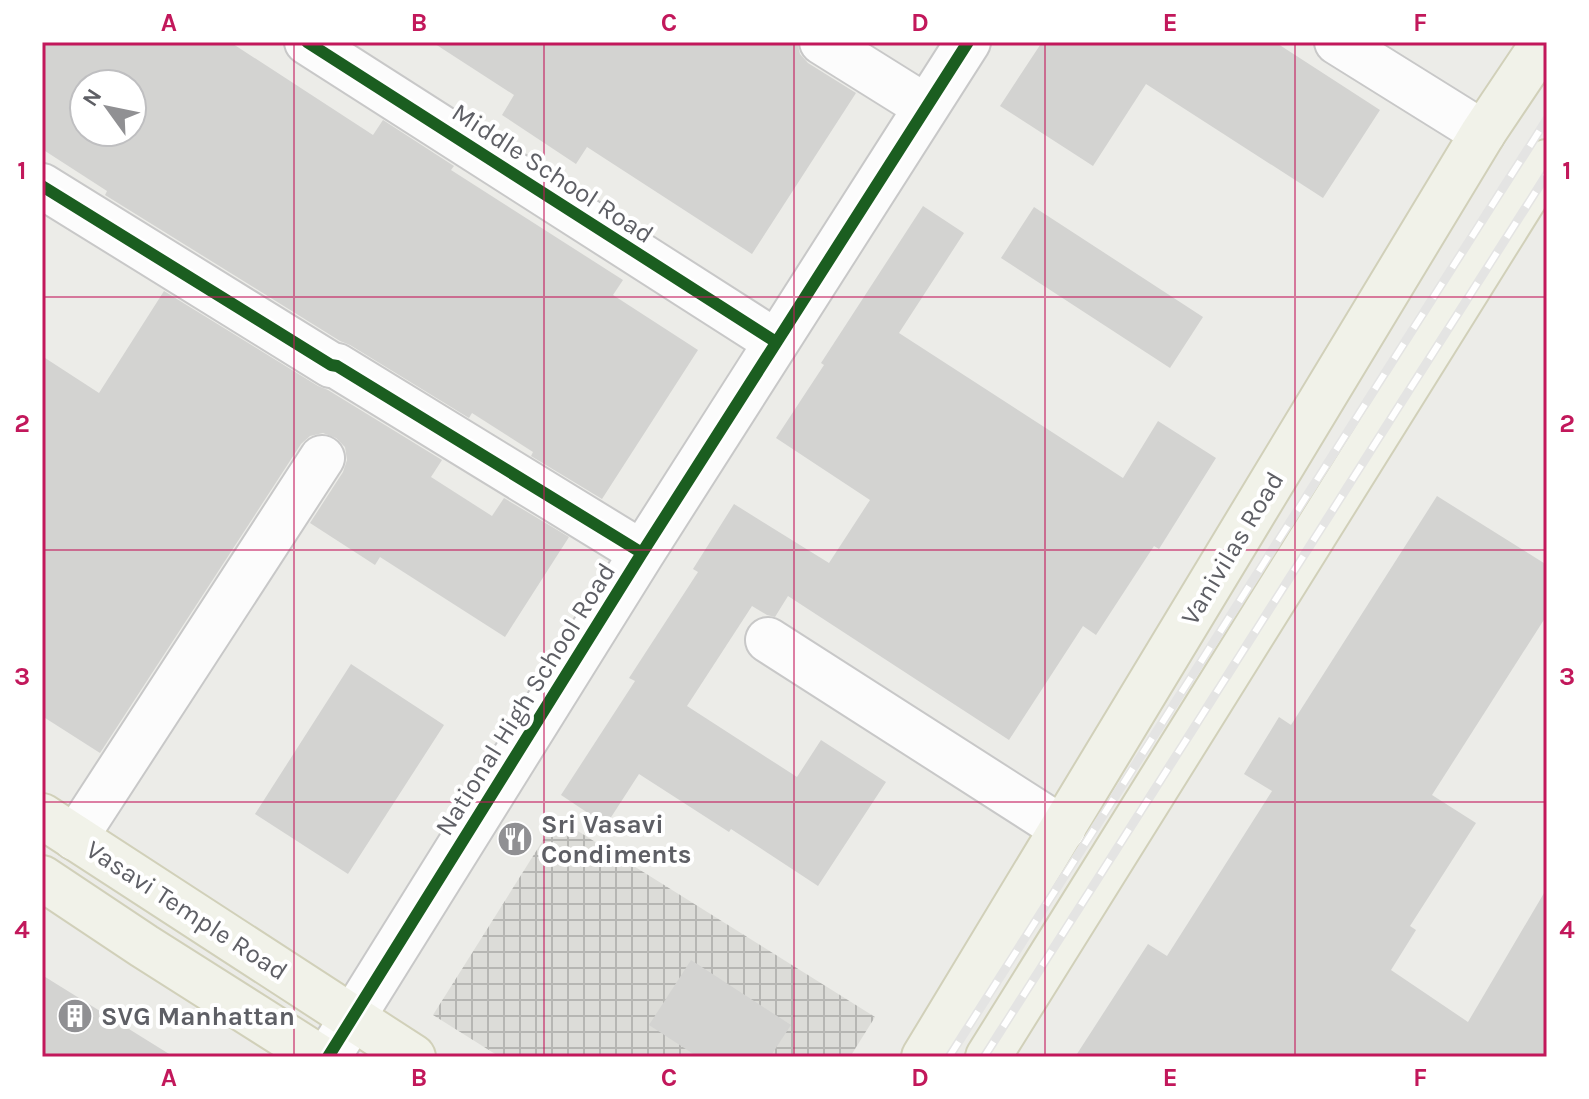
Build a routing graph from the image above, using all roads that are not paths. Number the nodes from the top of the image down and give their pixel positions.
1 (307, 42) edge
2 (822, 42) edge
3 (968, 42) edge
4 (1337, 42) edge
5 (1544, 42) edge
6 (926, 107) junction
7 (1483, 133) junction
8 (1547, 162) edge
9 (42, 186) edge
10 (776, 342) junction
11 (322, 458) dead end
12 (642, 553) junction
13 (768, 640) dead end
14 (58, 827) edge
15 (1063, 829) junction
16 (42, 878) edge
17 (352, 1018) junction
18 (319, 1057) edge
19 (328, 1057) edge
20 (413, 1057) edge
21 (924, 1057) edge
22 (988, 1057) edge

1 - 10 street, Middle School Road
2 - 6 street
3 - 6 street, National High School Road
4 - 7 street
5 - 7 main road, Vanivilas Road
6 - 10 street, National High School Road
7 - 15 main road, Vanivilas Road
8 - 22 main road
9 - 12 street
10 - 12 street, National High School Road
11 - 14 street
12 - 17 street, National High School Road
13 - 15 street
14 - 17 main road, Vasavi Temple Road
15 - 21 main road, Vanivilas Road
16 - 18 main road, Vasavi Temple Road
17 - 19 street, National High School Road
17 - 20 main road, Vasavi Temple Road

